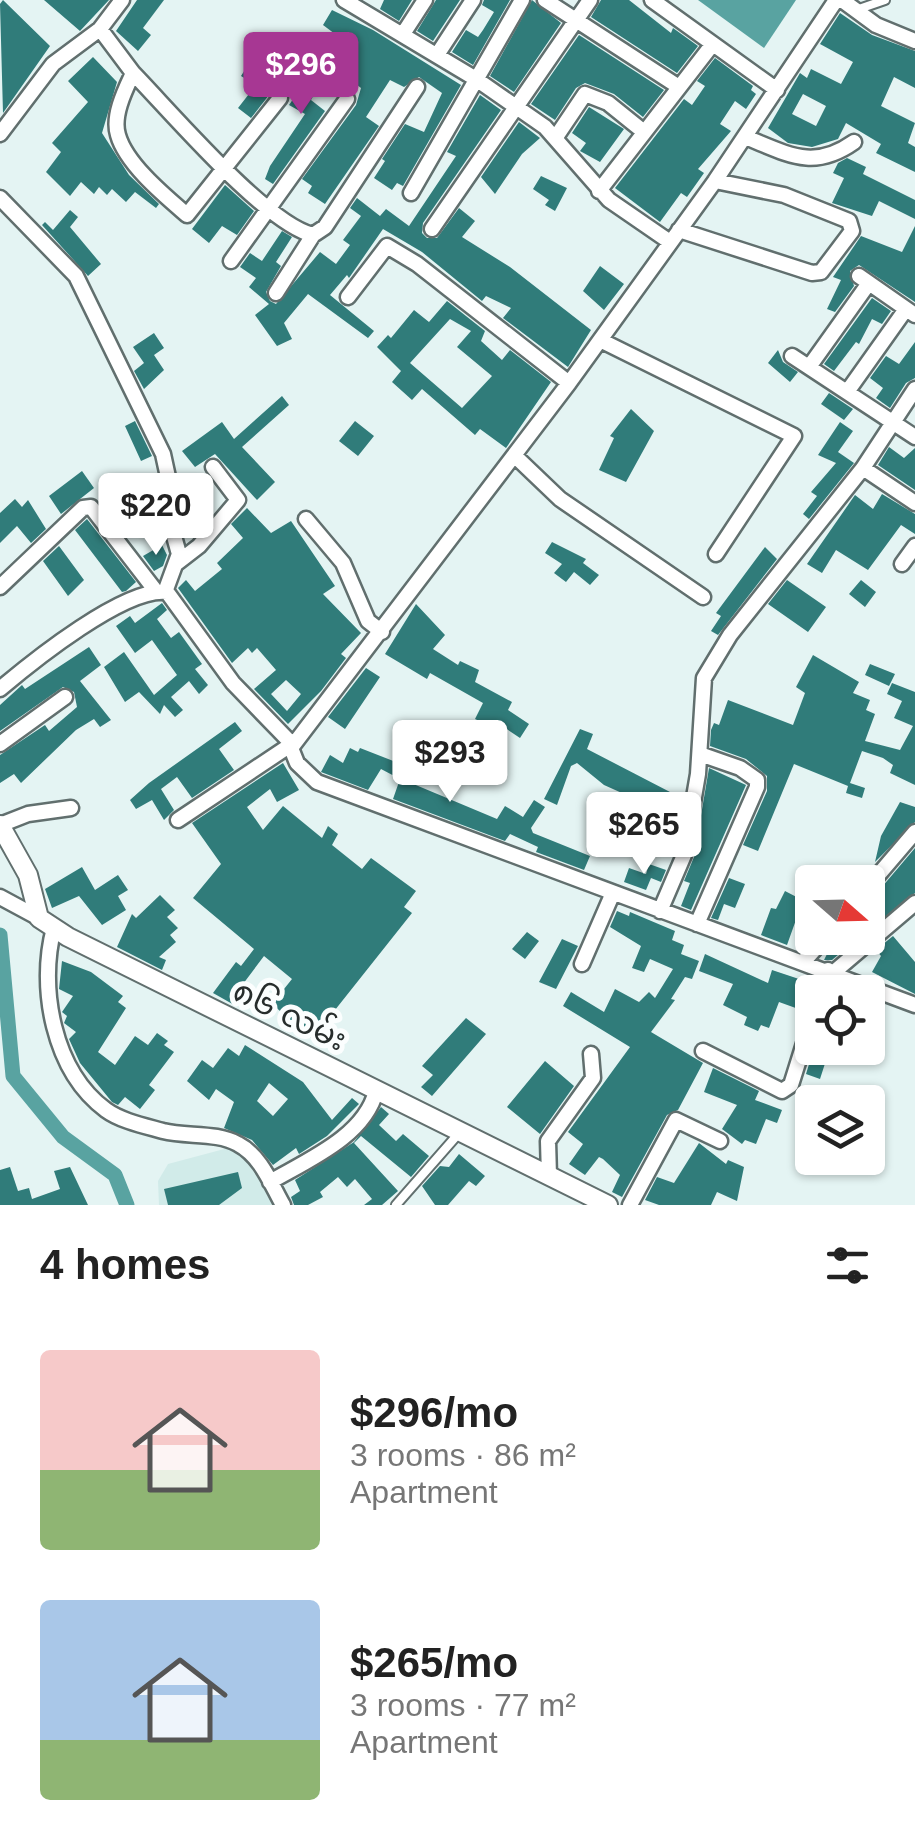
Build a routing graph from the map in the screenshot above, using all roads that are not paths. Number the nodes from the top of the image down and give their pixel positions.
1 (122, 0) edge
2 (344, 0) edge
3 (382, 0) edge
4 (424, 0) edge
5 (473, 0) edge
6 (522, 0) edge
7 (545, 0) edge
8 (590, 0) edge
9 (652, 0) edge
10 (839, 0) edge
11 (885, 0) edge
12 (855, 10) junction
13 (374, 16) junction
14 (576, 20) junction
15 (100, 29) junction
16 (403, 34) junction
17 (915, 41) edge
18 (712, 45) junction
19 (436, 55) junction
20 (133, 73) junction
21 (476, 79) junction
22 (418, 87) dead end
23 (679, 87) junction
24 (777, 90) junction
25 (280, 98) dead end
26 (347, 99) dead end
27 (514, 105) junction
28 (644, 132) junction
29 (0, 134) edge
30 (556, 136) junction
31 (744, 137) junction
32 (854, 142) dead end
33 (228, 169) junction
34 (714, 181) junction
35 (600, 191) junction
36 (410, 193) dead end
37 (0, 198) edge
38 (269, 208) junction
39 (432, 229) dead end
40 (313, 236) junction
41 (674, 236) junction
42 (231, 260) dead end
43 (276, 293) dead end
44 (348, 297) dead end
45 (910, 312) edge
46 (600, 340) junction
47 (792, 356) dead end
48 (809, 367) junction
49 (569, 383) junction
50 (915, 389) edge
51 (848, 392) junction
52 (891, 422) junction
53 (915, 437) edge
54 (515, 456) junction
55 (214, 467) dead end
56 (863, 468) junction
57 (915, 503) edge
58 (306, 519) dead end
59 (915, 546) edge
60 (716, 554) dead end
61 (178, 563) junction
62 (902, 564) dead end
63 (0, 587) edge
64 (160, 591) junction
65 (703, 597) dead end
66 (382, 632) junction
67 (0, 690) edge
68 (65, 697) dead end
69 (0, 744) edge
70 (292, 744) junction
71 (700, 754) junction
72 (71, 808) dead end
73 (178, 820) dead end
74 (0, 825) edge
75 (915, 832) edge
76 (885, 867) edge
77 (612, 896) junction
78 (1, 898) edge
79 (915, 903) edge
80 (660, 911) junction
81 (47, 923) junction
82 (697, 924) junction
83 (809, 955) edge
84 (804, 961) junction
85 (582, 964) dead end
86 (831, 971) junction
87 (829, 975) edge
88 (915, 1005) edge
89 (704, 1052) dead end
90 (591, 1054) dead end
91 (797, 1065) edge
92 (376, 1090) junction
93 (460, 1132) junction
94 (720, 1140) dead end
95 (549, 1176) junction
96 (270, 1182) junction
97 (595, 1202) edge
98 (283, 1205) edge
99 (396, 1205) edge
100 (630, 1205) edge

1 - 15 street
2 - 13 street
3 - 13 street
4 - 16 street
5 - 19 street
6 - 21 street
7 - 14 street
8 - 14 street
9 - 18 street
10 - 12 street
10 - 24 street
11 - 12 lane
12 - 17 street
13 - 16 street
14 - 23 street
14 - 27 street
15 - 20 street
15 - 29 street
16 - 19 street
18 - 23 street
18 - 24 street
19 - 21 street
20 - 33 street
20 - 33 street
21 - 27 street
21 - 36 street
22 - 40 street
23 - 28 street
24 - 31 street
25 - 33 street
26 - 38 street
27 - 30 street
27 - 39 street
28 - 30 street
28 - 35 street
30 - 35 street
31 - 32 street
31 - 34 street
33 - 38 street
34 - 41 street
34 - 41 street
35 - 41 street
37 - 61 street
38 - 40 street
38 - 42 street
40 - 43 street
41 - 46 street
44 - 49 street
45 - 48 street
45 - 51 street
46 - 49 street
46 - 60 street
47 - 48 street
48 - 51 street
49 - 54 street
50 - 52 street
51 - 52 street
52 - 53 street
52 - 56 street
54 - 65 street
54 - 66 street
55 - 61 street
56 - 57 street
56 - 71 street
58 - 66 street
59 - 62 street
61 - 64 street
63 - 64 street
64 - 67 street
64 - 70 street
66 - 70 street
68 - 69 street
70 - 73 street
70 - 77 street
71 - 80 street
71 - 82 street
72 - 74 street
74 - 81 street
75 - 76 street
77 - 80 street
77 - 85 street
78 - 81 street
79 - 86 street
80 - 82 street
81 - 92 street, ၈၆ လမ်း
81 - 96 street
82 - 84 street
83 - 84 street
84 - 86 street
86 - 87 street
86 - 88 street
89 - 91 street
90 - 95 street
92 - 93 street, ၈၆ လမ်း
92 - 96 street
93 - 95 street, ၈၆ လမ်း
93 - 99 lane
94 - 100 street
95 - 97 street, ၈၆ လမ်း
96 - 98 street

